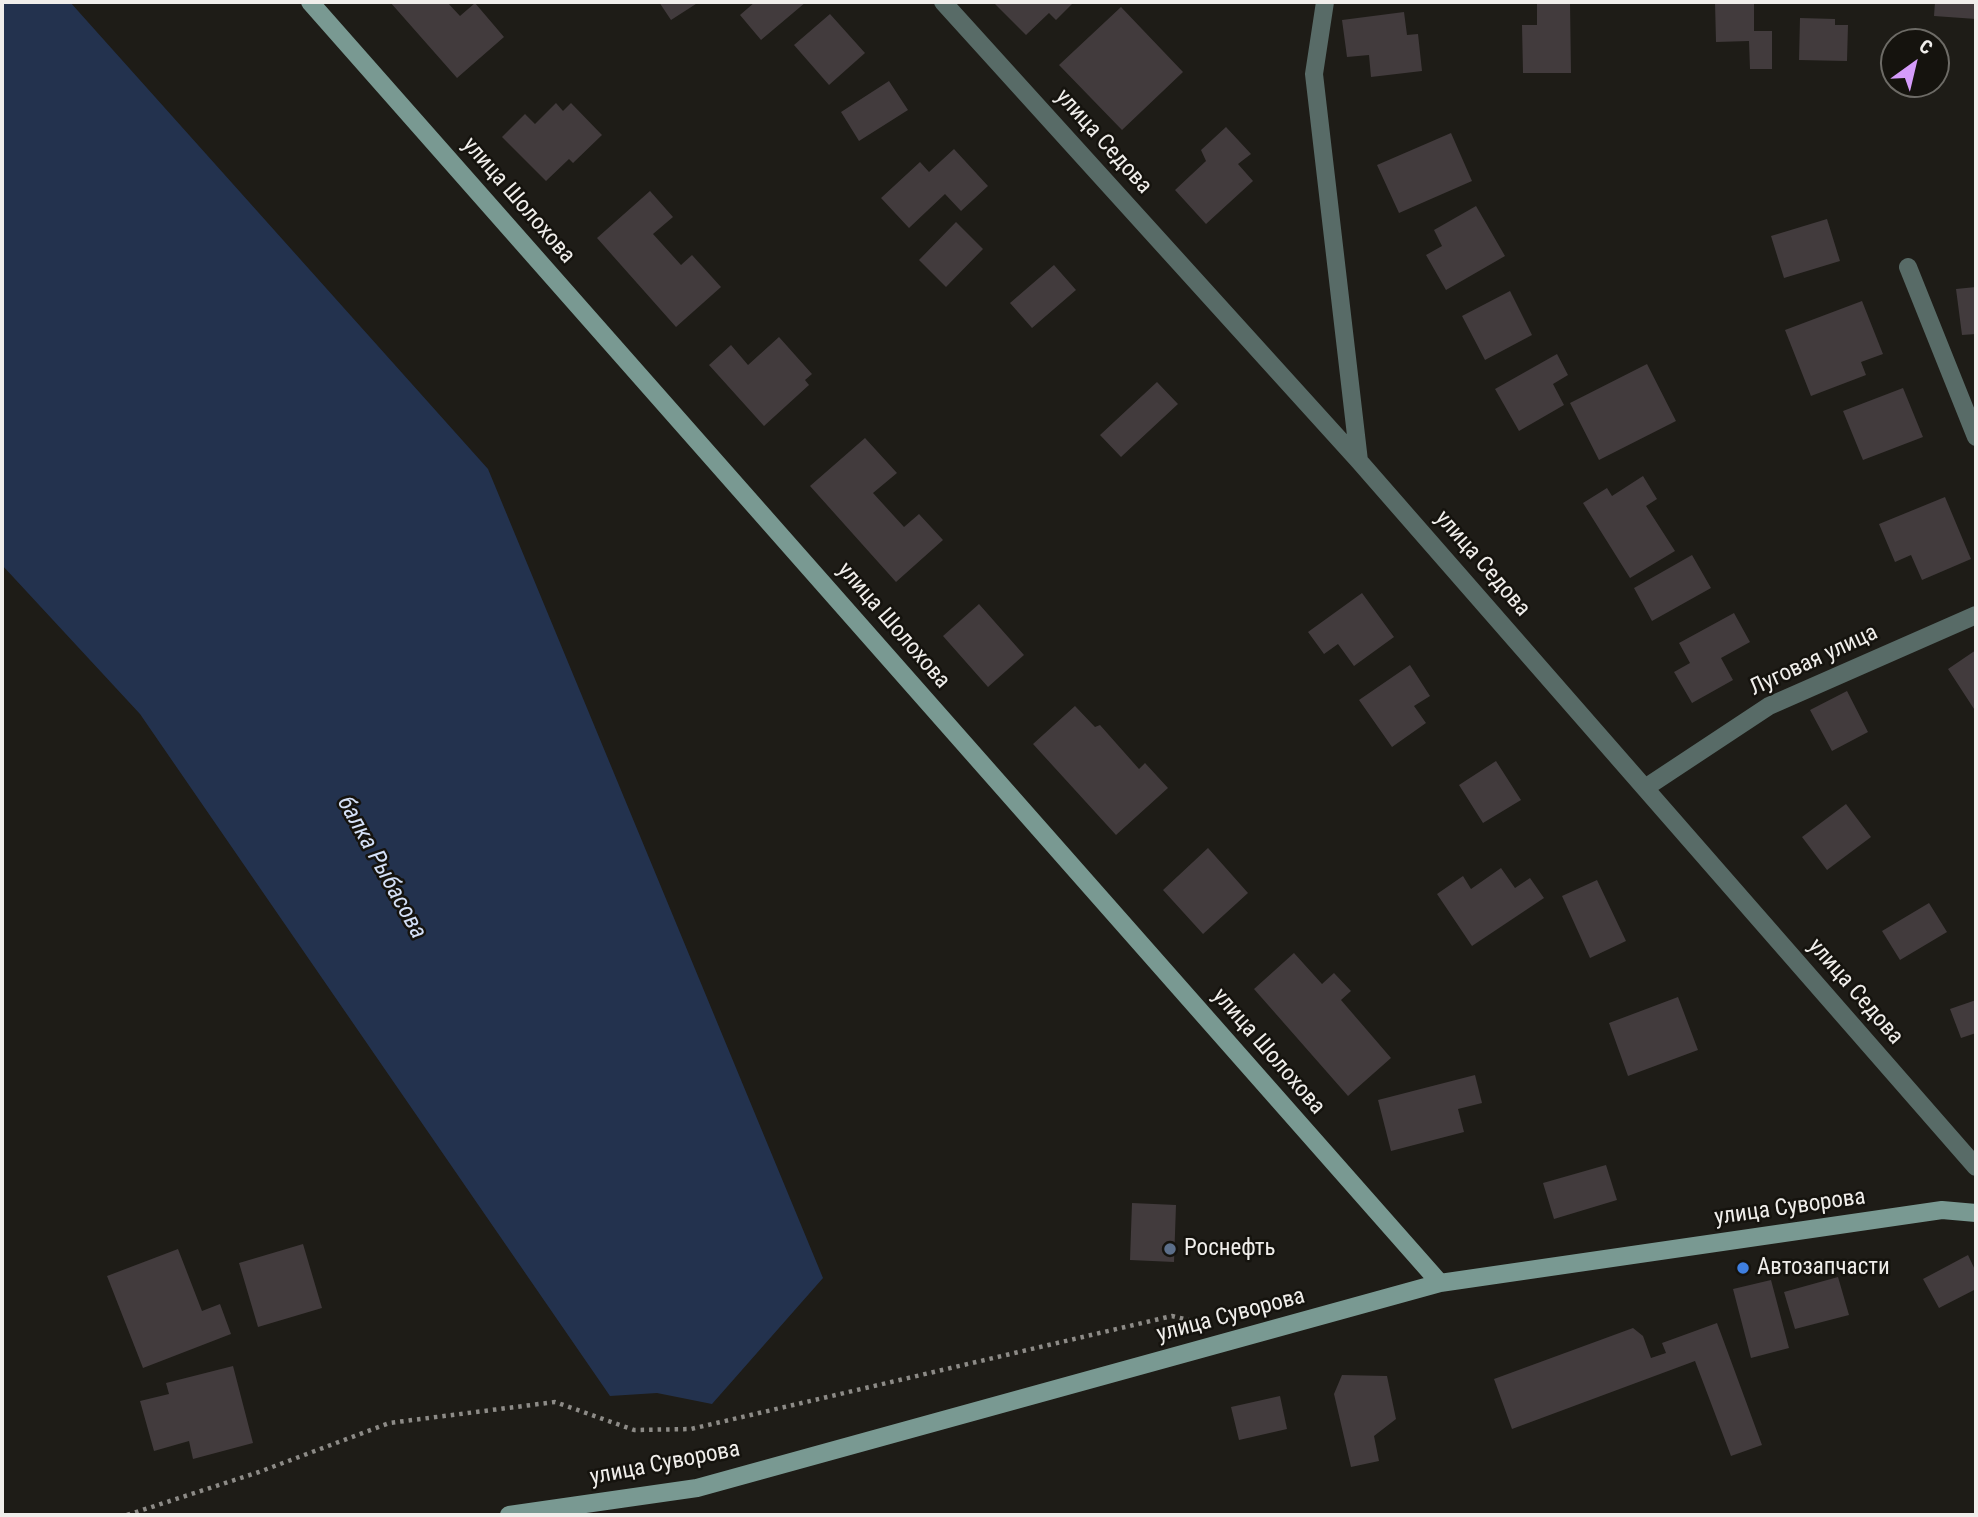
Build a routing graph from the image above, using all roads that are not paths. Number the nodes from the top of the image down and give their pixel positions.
1 (310, 2) edge
2 (943, 2) edge
3 (1325, 2) edge
4 (1908, 267) dead end
5 (1975, 432) edge
6 (1359, 461) junction
7 (1976, 615) edge
8 (1645, 788) junction
9 (1976, 1167) edge
10 (1976, 1213) edge
11 (1440, 1283) junction
12 (509, 1515) edge

1 - 11 main road, улица Шолохова
2 - 6 street, улица Седова
3 - 6 street
4 - 5 street
6 - 8 street, улица Седова
7 - 8 street, Луговая улица
8 - 9 street, улица Седова
10 - 11 main road, улица Суворова
11 - 12 main road, улица Суворова

